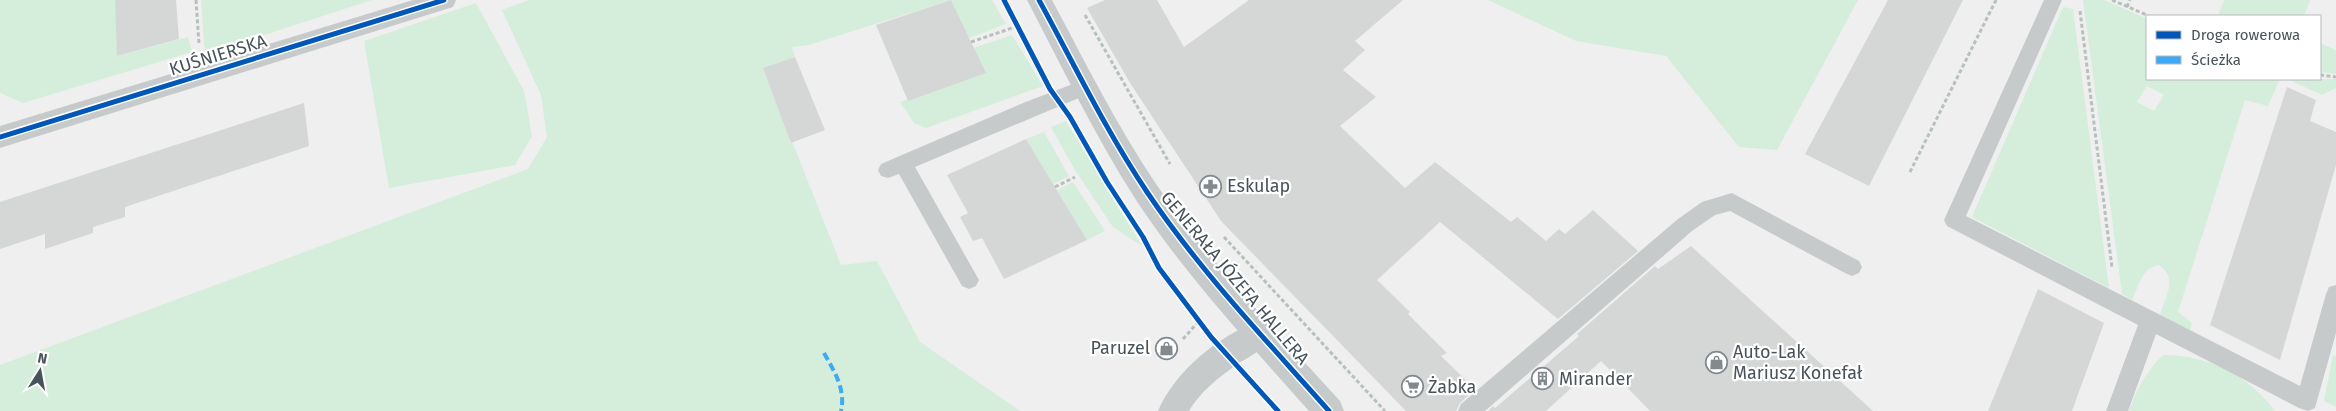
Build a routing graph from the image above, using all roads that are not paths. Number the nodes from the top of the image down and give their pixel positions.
1 (444, 0) edge
2 (1039, 0) edge
3 (2053, 0) edge
4 (1086, 87) junction
5 (0, 137) edge
6 (1852, 267) dead end
7 (968, 280) dead end
8 (2336, 294) edge
9 (2150, 322) junction
10 (1260, 334) junction
11 (2306, 406) edge
12 (1173, 411) edge
13 (1329, 411) edge
14 (1469, 411) edge
15 (2117, 411) edge

1 - 5 street, KUŚNIERSKA
2 - 4 street, GENERAŁA JÓZEFA HALLERA
3 - 9 lane
4 - 7 lane
4 - 10 street, GENERAŁA JÓZEFA HALLERA
6 - 14 lane
8 - 11 lane
9 - 11 lane
9 - 15 lane
10 - 12 street
10 - 13 street, GENERAŁA JÓZEFA HALLERA

